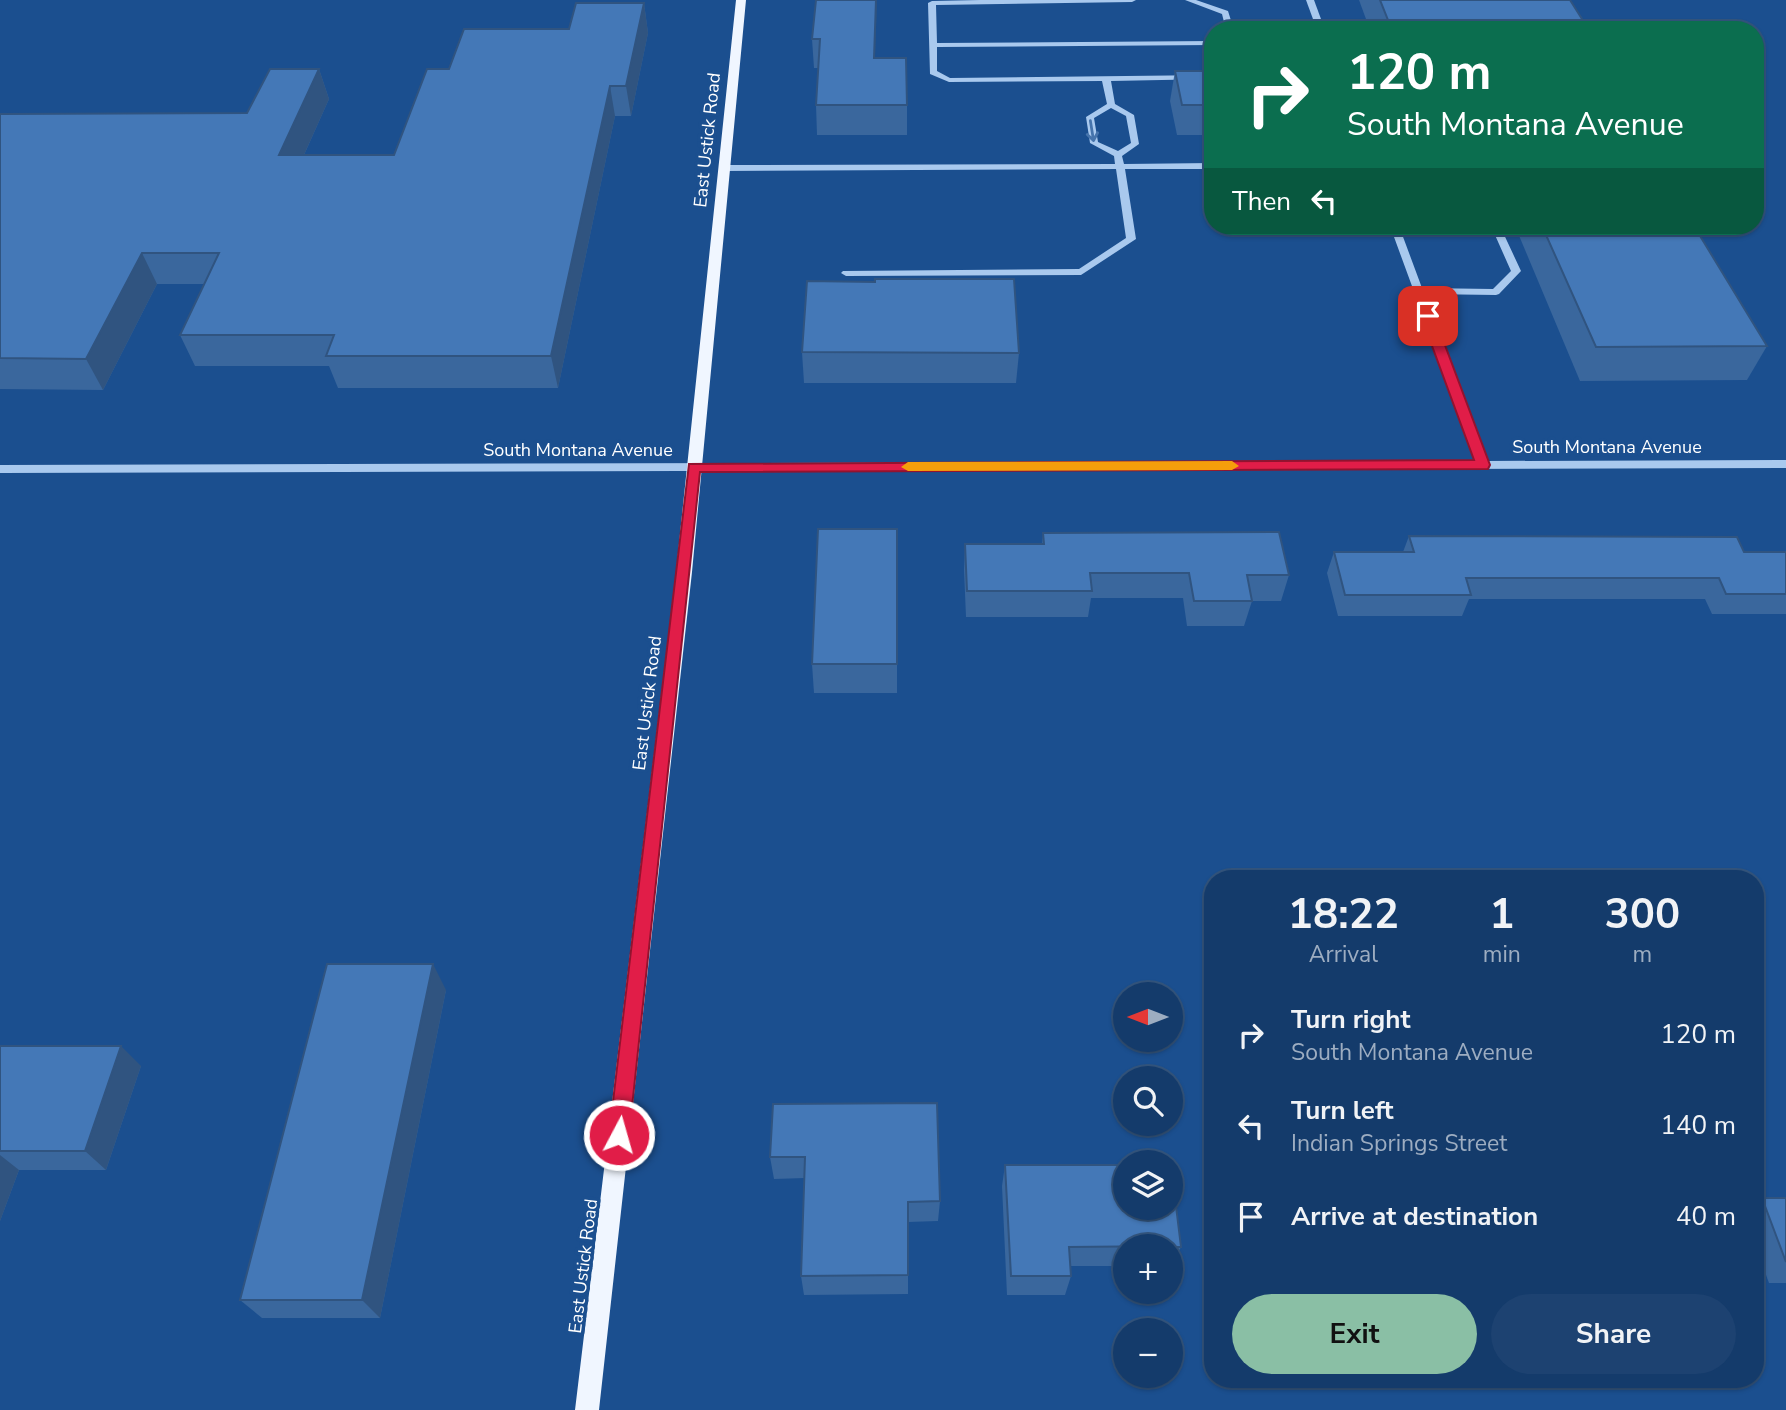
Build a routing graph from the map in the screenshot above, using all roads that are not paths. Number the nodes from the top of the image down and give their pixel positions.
1 (741, 0) edge
2 (1132, 0) edge
3 (1189, 0) edge
4 (1310, 0) edge
5 (931, 1) edge
6 (1227, 21) edge
7 (1318, 21) edge
8 (1204, 43) edge
9 (933, 45) junction
10 (1204, 77) edge
11 (1106, 78) junction
12 (1111, 105) junction
13 (1118, 161) junction
14 (1204, 166) edge
15 (726, 167) junction
16 (1397, 235) edge
17 (1499, 235) edge
18 (845, 273) dead end
19 (1418, 291) junction
20 (1786, 464) edge
21 (1483, 465) junction
22 (694, 467) junction
23 (0, 469) edge
24 (587, 1410) edge

1 - 15 main road, East Ustick Road
2 - 5 street
3 - 6 street
4 - 7 street
5 - 9 street
8 - 9 street
9 - 11 street
10 - 11 street
11 - 12 lane
12 - 13 street
12 -> 13 street
13 - 14 street
13 - 15 street
13 - 18 street
15 - 22 main road, East Ustick Road
16 - 19 street
17 - 19 street
19 - 21 street
20 - 21 street, South Montana Avenue
21 - 22 street, South Montana Avenue
22 - 23 street, South Montana Avenue
22 - 24 main road, East Ustick Road

